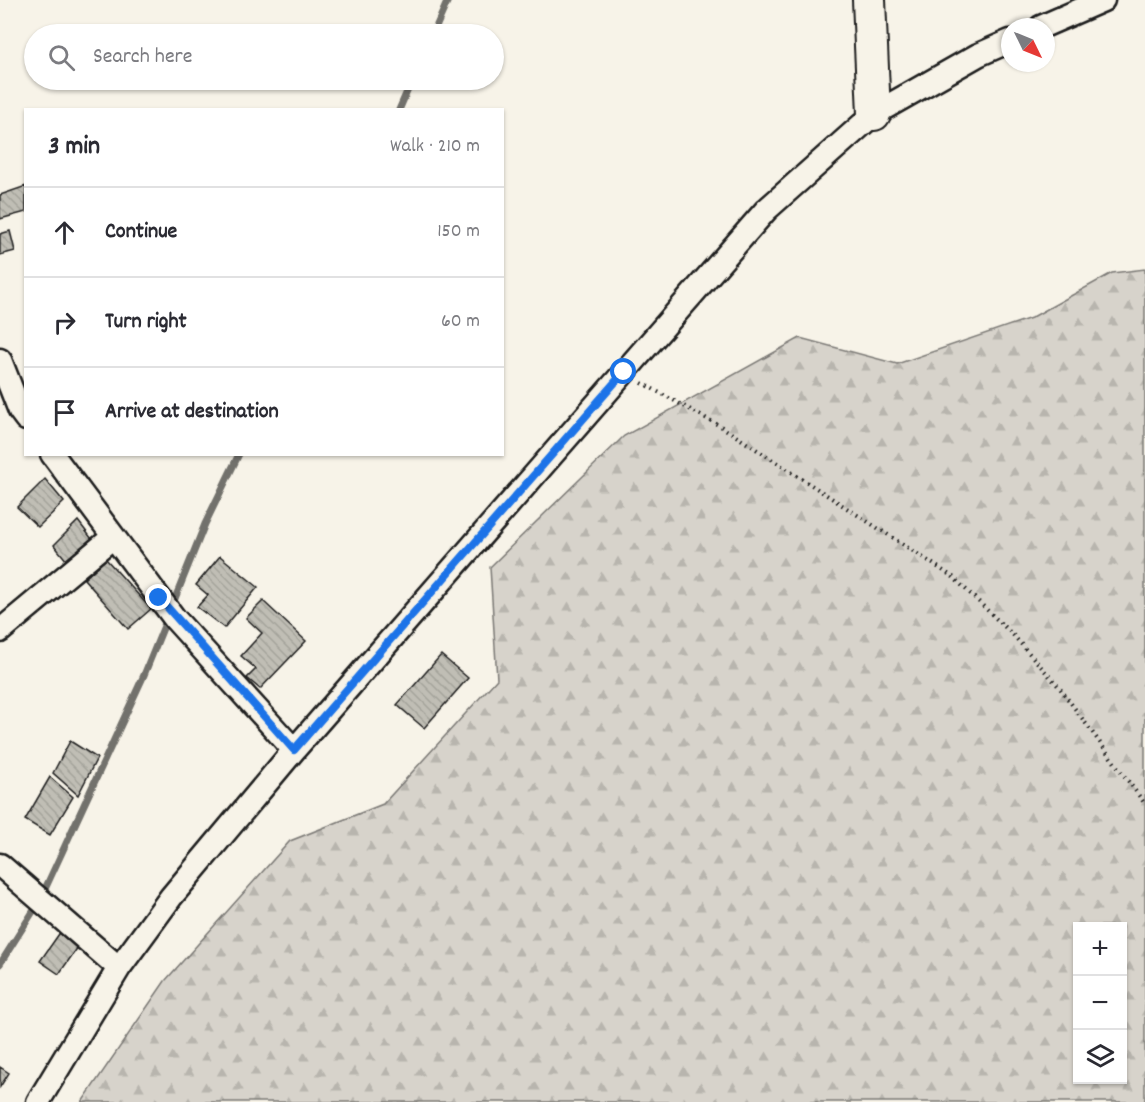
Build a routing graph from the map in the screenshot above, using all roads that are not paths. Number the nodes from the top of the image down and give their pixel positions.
1 (869, 0) edge
2 (1103, 0) edge
3 (1055, 21) edge
4 (1001, 45) edge
5 (874, 114) junction
6 (0, 360) edge
7 (24, 416) edge
8 (53, 456) edge
9 (113, 537) junction
10 (0, 631) edge
11 (294, 750) junction
12 (0, 865) edge
13 (119, 968) junction
14 (38, 1102) edge

1 - 5 street
2 - 3 street
4 - 5 street
5 - 11 street
6 - 7 street
8 - 9 street
9 - 10 street
9 - 11 street
11 - 13 street
12 - 13 street
13 - 14 street

